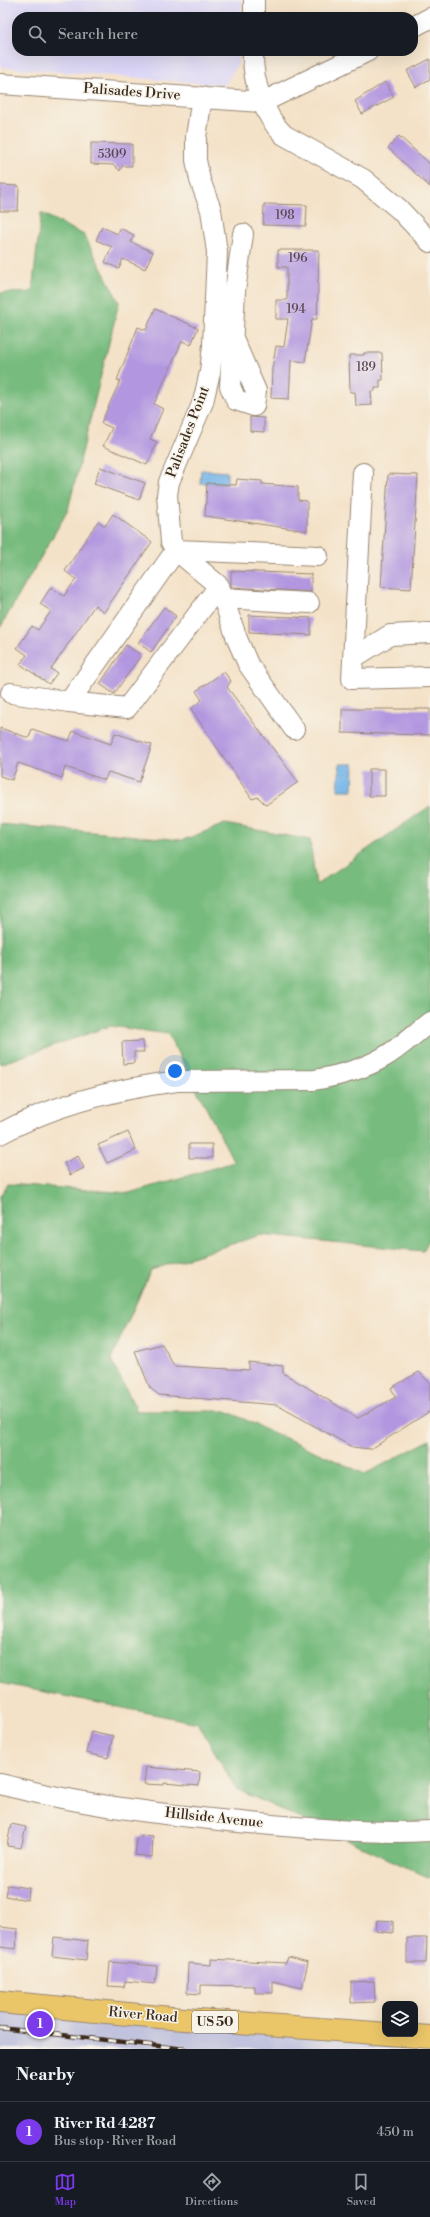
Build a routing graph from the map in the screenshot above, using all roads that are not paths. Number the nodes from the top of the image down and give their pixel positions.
1 (254, 0) edge
2 (254, 12) edge
3 (430, 18) edge
4 (418, 24) edge
5 (253, 56) edge
6 (358, 56) edge
7 (0, 84) edge
8 (202, 97) junction
9 (263, 102) junction
10 (243, 234) dead end
11 (430, 242) edge
12 (216, 289) junction
13 (235, 291) junction
14 (232, 336) dead end
15 (363, 473) dead end
16 (176, 550) junction
17 (318, 556) dead end
18 (221, 592) junction
19 (309, 603) dead end
20 (430, 633) edge
21 (353, 658) junction
22 (430, 677) edge
23 (11, 693) dead end
24 (69, 702) junction
25 (294, 729) dead end
26 (430, 1022) edge
27 (0, 1134) edge
28 (0, 1784) edge
29 (430, 1832) edge
30 (0, 2002) edge
31 (430, 2037) edge

1 - 2 street
3 - 4 street
5 - 9 street
6 - 9 street
7 - 8 street, Palisades Drive
8 - 9 street, Palisades Drive
8 - 12 street, Palisades Point
9 - 11 street
10 - 13 street
12 - 13 street
12 - 16 street, Palisades Point
13 - 14 street
15 - 21 street
16 - 17 street
16 - 18 street, Palisades Point
16 - 24 street
18 - 19 street
18 - 24 street
18 - 25 street
20 - 21 street
21 - 22 street
23 - 24 street
26 - 27 street
28 - 29 street, Hillside Avenue
30 - 31 main road, River Road / US 50

